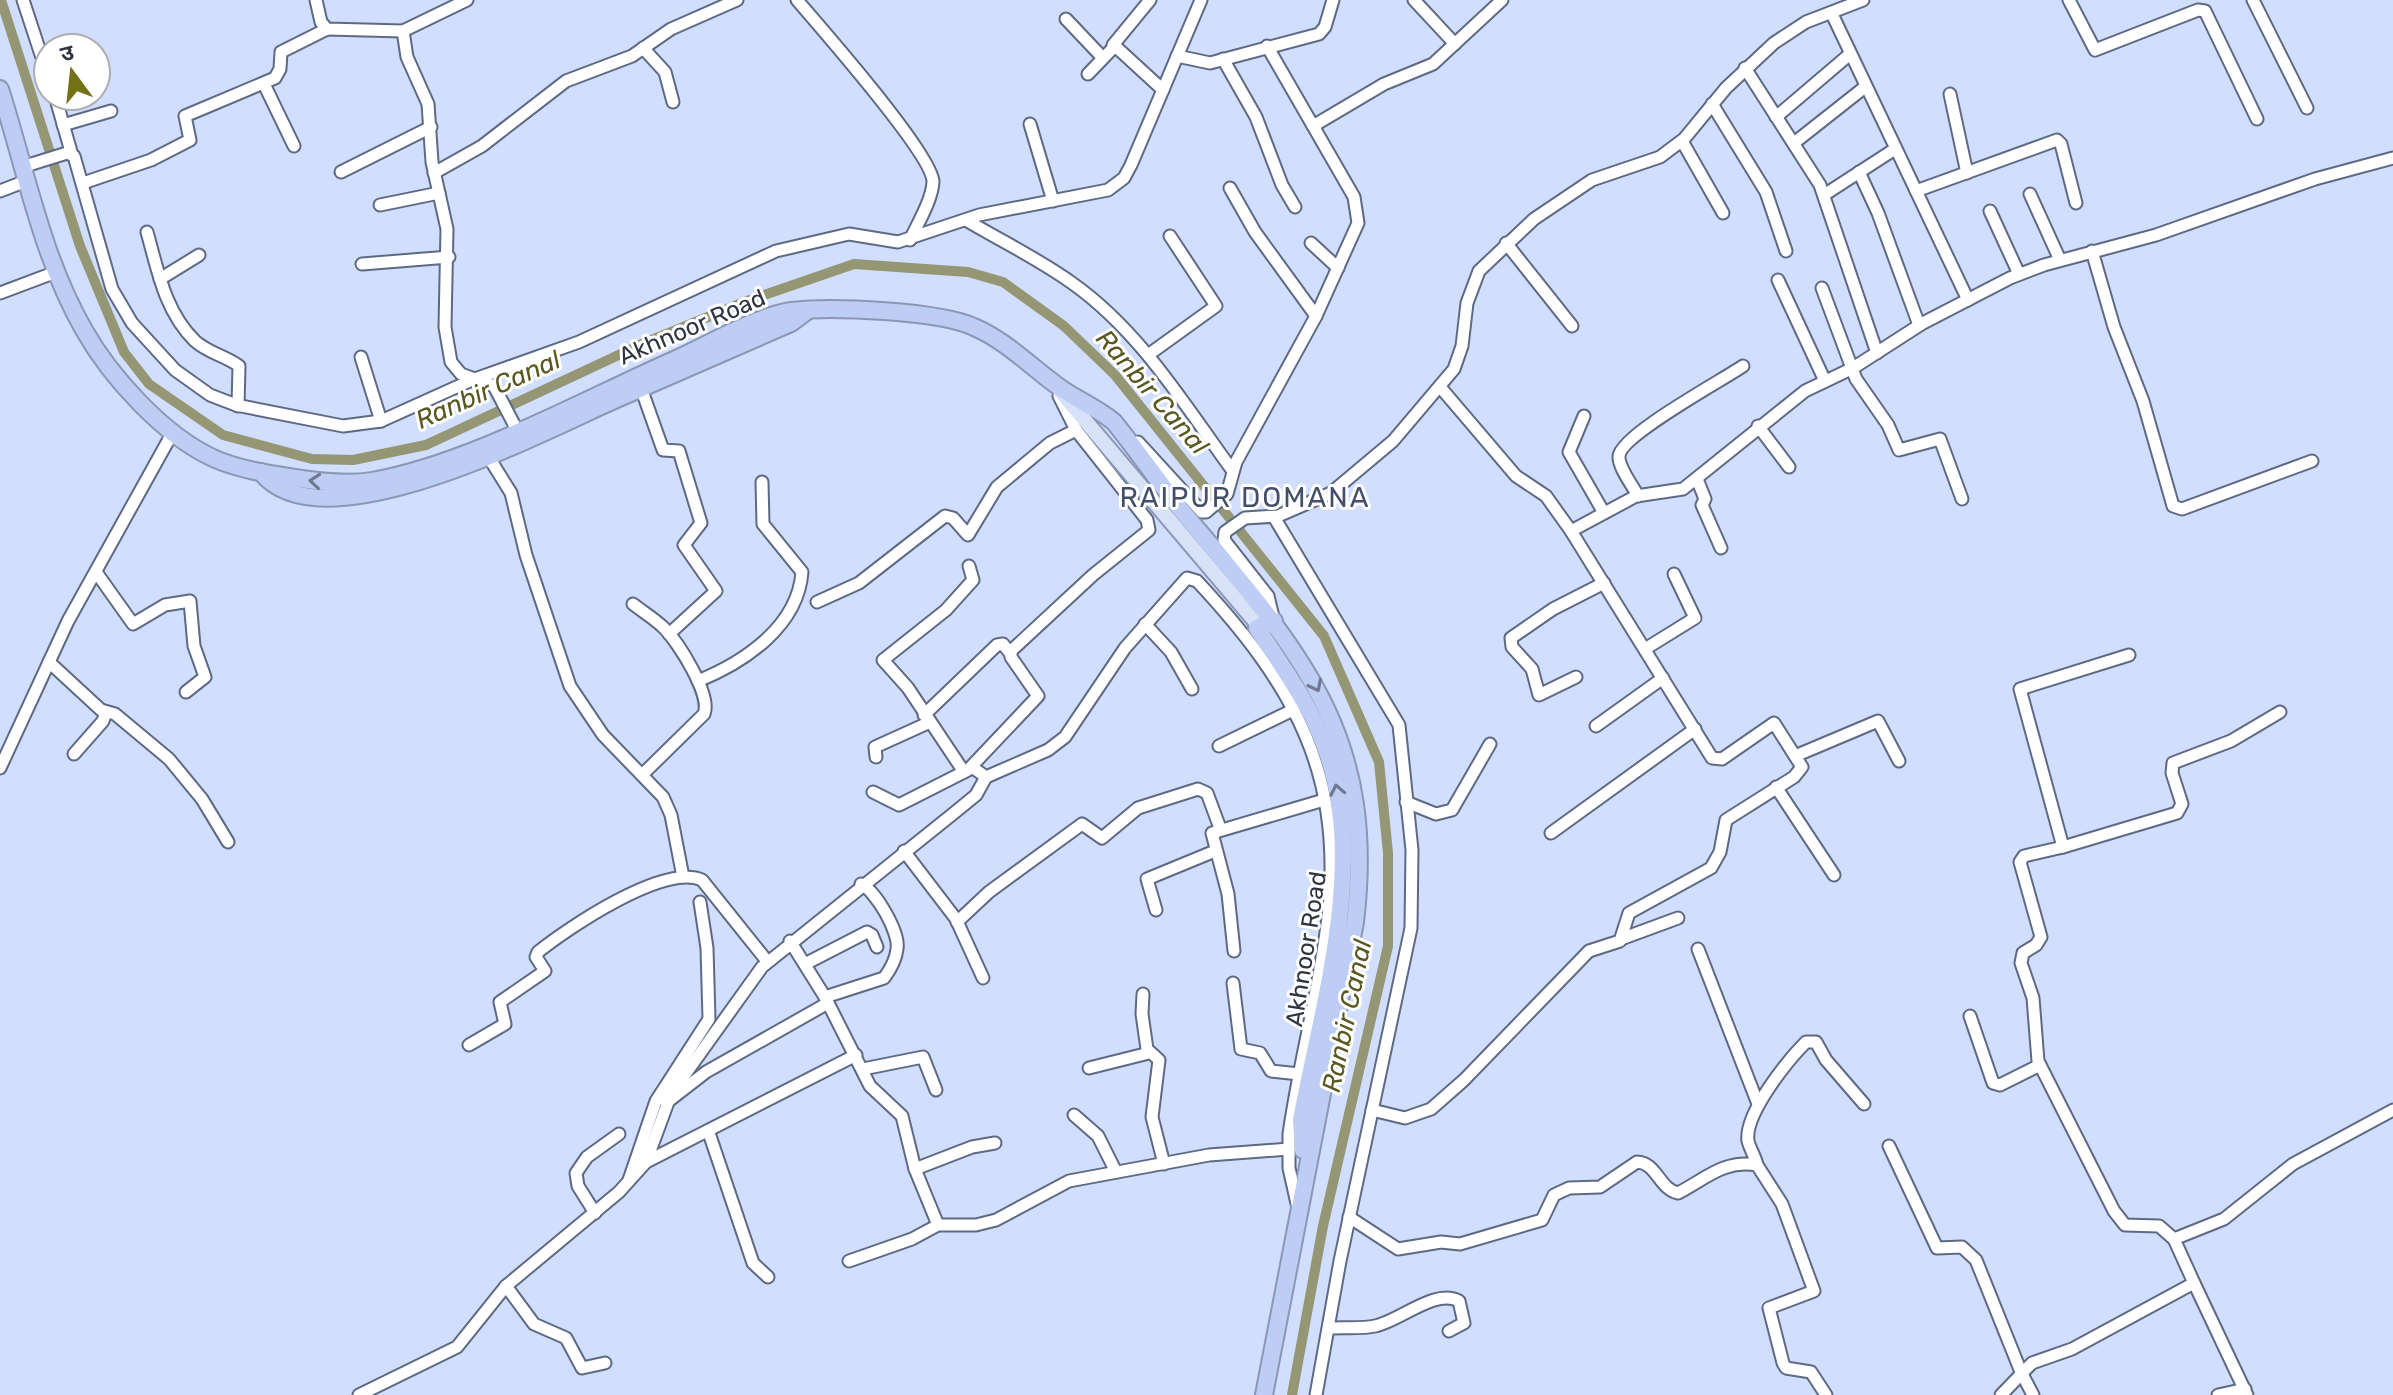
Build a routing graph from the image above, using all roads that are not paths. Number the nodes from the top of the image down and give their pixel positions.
1 (23, 0) edge
2 (316, 0) edge
3 (467, 0) edge
4 (737, 0) edge
5 (797, 0) edge
6 (1150, 0) edge
7 (1201, 0) edge
8 (1333, 0) edge
9 (1414, 0) edge
10 (1502, 0) edge
11 (1863, 0) edge
12 (2069, 0) edge
13 (2253, 0) edge
14 (1832, 14) junction
15 (1066, 19) dead end
16 (327, 29) junction
17 (403, 31) junction
18 (34, 32) edge
19 (1455, 44) junction
20 (1113, 45) junction
21 (1267, 46) junction
22 (643, 48) junction
23 (1850, 54) junction
24 (1177, 56) junction
25 (1102, 57) junction
26 (1223, 59) junction
27 (1745, 68) junction
28 (1088, 74) dead end
29 (264, 84) junction
30 (1865, 87) junction
31 (0, 89) edge
32 (1163, 90) junction
33 (1950, 94) dead end
34 (673, 102) dead end
35 (1712, 104) junction
36 (2307, 108) dead end
37 (59, 112) edge
38 (108, 112) edge
39 (1776, 117) junction
40 (2257, 119) dead end
41 (1030, 124) dead end
42 (63, 125) junction
43 (1313, 126) junction
44 (431, 127) junction
45 (1682, 141) junction
46 (1794, 143) junction
47 (294, 146) dead end
48 (1895, 149) junction
49 (69, 154) junction
50 (2393, 158) edge
51 (28, 170) junction
52 (341, 172) dead end
53 (1859, 172) junction
54 (434, 173) junction
55 (1967, 173) junction
56 (83, 183) junction
57 (1230, 188) dead end
58 (0, 191) edge
59 (1916, 191) junction
60 (439, 193) junction
61 (2030, 194) dead end
62 (1824, 195) junction
63 (1053, 201) junction
64 (2076, 203) dead end
65 (380, 205) dead end
66 (1295, 207) dead end
67 (1990, 211) dead end
68 (1723, 213) dead end
69 (966, 220) junction
70 (147, 232) dead end
71 (1170, 236) dead end
72 (910, 240) junction
73 (1311, 243) dead end
74 (1506, 243) junction
75 (1786, 251) dead end
76 (2092, 251) junction
77 (199, 255) dead end
78 (449, 257) junction
79 (2060, 260) junction
80 (362, 264) dead end
81 (1338, 268) junction
82 (56, 272) junction
83 (2019, 274) junction
84 (160, 279) junction
85 (1778, 280) dead end
86 (1822, 288) dead end
87 (0, 293) edge
88 (1968, 300) junction
89 (807, 311) junction
90 (1316, 316) junction
91 (1919, 325) junction
92 (1572, 326) dead end
93 (1877, 353) junction
94 (1148, 355) junction
95 (361, 357) dead end
96 (1743, 366) dead end
97 (1853, 368) junction
98 (472, 380) junction
99 (1825, 381) junction
100 (1054, 384) junction
101 (641, 388) junction
102 (1441, 388) junction
103 (238, 406) junction
104 (1584, 416) dead end
105 (381, 421) junction
106 (514, 424) junction
107 (1758, 426) junction
108 (1076, 430) junction
109 (1120, 430) junction
110 (173, 432) junction
111 (488, 456) junction
112 (2312, 461) dead end
113 (1789, 467) dead end
114 (1232, 470) junction
115 (261, 472) junction
116 (1697, 479) junction
117 (762, 482) dead end
118 (1638, 496) junction
119 (1962, 499) dead end
120 (1604, 513) junction
121 (1274, 517) junction
122 (1571, 531) junction
123 (1721, 548) dead end
124 (969, 566) dead end
125 (1674, 574) dead end
126 (98, 576) junction
127 (1604, 583) junction
128 (817, 602) dead end
129 (633, 604) dead end
130 (1145, 624) junction
131 (1267, 624) junction
132 (669, 634) junction
133 (1645, 649) junction
134 (1010, 653) junction
135 (2129, 655) dead end
136 (53, 665) junction
137 (1576, 677) dead end
138 (1663, 678) junction
139 (698, 681) junction
140 (1192, 689) dead end
141 (186, 692) dead end
142 (1295, 709) junction
143 (106, 712) junction
144 (2280, 712) dead end
145 (926, 719) junction
146 (1596, 726) dead end
147 (1695, 729) junction
148 (1490, 744) dead end
149 (1219, 746) dead end
150 (74, 754) dead end
151 (1795, 756) junction
152 (876, 757) dead end
153 (1899, 761) dead end
154 (0, 768) edge
155 (968, 770) junction
156 (643, 774) junction
157 (986, 777) junction
158 (1776, 787) junction
159 (873, 792) dead end
160 (1324, 800) junction
161 (1406, 802) junction
162 (1220, 828) junction
163 (1551, 833) dead end
164 (228, 842) dead end
165 (2063, 847) junction
166 (904, 851) junction
167 (1215, 851) junction
168 (1834, 875) dead end
169 (683, 877) junction
170 (861, 884) junction
171 (700, 902) dead end
172 (1156, 910) dead end
173 (1678, 918) dead end
174 (957, 922) junction
175 (1621, 939) junction
176 (790, 941) junction
177 (877, 947) dead end
178 (1698, 949) dead end
179 (1234, 951) dead end
180 (767, 961) junction
181 (805, 964) junction
182 (983, 978) dead end
183 (1233, 983) dead end
184 (1143, 994) dead end
185 (827, 1000) junction
186 (1970, 1016) dead end
187 (469, 1045) dead end
188 (1149, 1053) junction
189 (856, 1055) junction
190 (2040, 1065) junction
191 (1089, 1068) dead end
192 (863, 1069) junction
193 (1299, 1074) junction
194 (936, 1090) dead end
195 (666, 1103) junction
196 (1758, 1104) junction
197 (1864, 1104) dead end
198 (1372, 1110) junction
199 (2393, 1110) edge
200 (1074, 1115) dead end
201 (709, 1133) junction
202 (619, 1134) dead end
203 (995, 1143) dead end
204 (1889, 1146) dead end
205 (1289, 1149) junction
206 (646, 1162) junction
207 (1164, 1164) junction
208 (1757, 1165) junction
209 (915, 1169) junction
210 (1116, 1172) junction
211 (629, 1180) junction
212 (1298, 1208) junction
213 (595, 1213) junction
214 (1349, 1217) junction
215 (938, 1225) junction
216 (2174, 1239) junction
217 (849, 1261) dead end
218 (768, 1277) dead end
219 (2194, 1283) junction
220 (506, 1286) junction
221 (1330, 1328) junction
222 (1449, 1331) dead end
223 (605, 1363) dead end
224 (2021, 1372) junction
225 (2246, 1392) edge
226 (359, 1395) edge
227 (1264, 1395) edge
228 (1316, 1395) edge
229 (1826, 1395) edge
230 (2001, 1395) edge
231 (2033, 1395) edge
232 (2218, 1395) edge

1 - 18 street
2 - 16 street
3 - 17 street
4 - 22 street
5 - 72 street
6 - 20 street
7 - 24 street
8 - 21 street
9 - 19 street
10 - 19 street
11 - 14 street
12 - 40 street
13 - 36 street
14 - 23 street
14 - 27 street
15 - 25 street
16 - 17 street
16 - 29 street
17 - 44 street
19 - 43 street
20 - 25 street
20 - 32 street
21 - 26 street
21 - 43 street
22 - 34 street
22 - 54 street
23 - 30 street
23 - 39 street
24 - 26 street
24 - 32 street
25 - 28 street
26 - 66 street
27 - 35 street
27 - 39 street
29 - 47 street
29 - 56 street
30 - 46 street
30 - 48 street
31 - 51 highway
32 - 63 street
33 - 55 street
35 - 45 street
35 - 75 street
37 - 42 street
38 - 42 street
39 - 46 street
41 - 63 street
42 - 49 street
43 - 81 street
44 - 52 street
44 - 54 street
45 - 68 street
45 - 74 street
46 - 62 street
48 - 53 street
48 - 59 street
49 - 51 street
49 - 56 street
50 - 76 street
51 - 58 street
51 - 82 highway
53 - 62 street
53 - 91 street
54 - 60 street
55 - 59 street
55 - 64 street
56 - 103 street
57 - 90 street
59 - 88 street
60 - 65 street
60 - 78 street
61 - 79 street
62 - 93 street
63 - 69 street
67 - 83 street
69 - 72 street
69 - 94 street
70 - 84 street
71 - 94 street
72 - 98 street
73 - 81 street
74 - 92 street
74 - 102 street
76 - 79 street
76 - 112 street
77 - 84 street
78 - 80 street
78 - 98 street
79 - 83 street
81 - 90 street
82 - 87 street
82 - 110 highway
83 - 88 street
84 - 103 street
85 - 99 street
86 - 97 street
88 - 91 street
89 - 100 highway, Akhnoor Road
89 - 101 highway
89 - 106 highway, Akhnoor Road
90 - 114 street
91 - 93 street
93 - 97 street
94 - 114 street
95 - 105 street
96 - 118 street
97 - 99 street
97 - 119 street
98 - 105 street
98 - 106 street
99 - 107 street
100 - 108 street
100 - 109 highway, Akhnoor Road
100 - 131 main road
101 - 111 highway
101 - 132 street
102 - 121 street
102 - 122 street
103 - 105 street
104 - 120 street
106 -> 115 highway, Akhnoor Road
107 - 113 street
107 - 116 street
108 - 128 street
108 - 134 street
109 - 114 street
109 - 131 highway, Akhnoor Road
110 - 115 highway
110 - 126 street
111 - 115 highway
111 - 156 street
116 - 118 street
116 - 123 street
117 - 139 street
118 - 120 street
120 - 122 street
121 - 131 street
121 - 161 street
122 - 127 street
124 - 145 street
125 - 133 street
126 - 136 street
126 - 141 street
127 - 133 street
127 - 137 street
129 - 132 street
130 - 140 street
130 - 142 street
130 - 157 street
131 - 212 highway, Akhnoor Road
132 - 139 street
133 - 138 street
134 - 145 street
134 - 155 street
135 - 165 street
136 - 143 street
136 - 154 street
138 - 146 street
138 - 147 street
139 - 156 street
142 - 149 street
142 - 160 street
143 - 150 street
143 - 164 street
144 - 165 street
145 - 152 street
145 - 155 street
147 - 151 street
147 - 163 street
148 - 161 street
151 - 153 street
151 - 158 street
155 - 157 street
155 - 159 street
156 - 169 street
157 - 166 street
158 - 168 street
158 - 175 street
160 - 162 street
160 - 193 street
161 - 198 street
162 - 167 street
162 - 174 street
165 - 190 street
166 - 170 street
166 - 174 street
167 - 172 street
167 - 179 street
169 - 180 street
169 - 187 street
170 - 176 street
170 - 185 street
171 - 211 street
173 - 175 street
174 - 182 street
175 - 198 street
176 - 180 street
176 - 181 street
177 - 181 street
178 - 196 street
180 - 195 street
181 - 185 street
183 - 193 street
184 - 188 street
185 - 189 street
185 - 195 street
186 - 190 street
188 - 191 street
188 - 207 street
189 - 192 street
189 - 201 street
190 - 216 street
192 - 194 street
192 - 209 street
193 - 205 street
195 - 206 street
196 - 197 street
196 - 208 street
198 - 214 street
199 - 216 street
200 - 210 street
201 - 206 street
201 - 218 street
202 - 213 street
203 - 209 street
204 - 224 street
205 - 207 street
205 - 212 street
206 - 211 street
207 - 210 street
208 - 214 street
208 - 229 street
209 - 215 street
210 - 215 street
211 - 213 street
212 - 227 highway, Akhnoor Road
213 - 220 street
214 - 221 street
215 - 217 street
216 - 219 street
219 - 224 street
219 - 225 street
220 - 223 street
220 - 226 street
221 - 222 street
221 - 228 street
224 - 230 street
224 - 231 street
225 - 232 street

